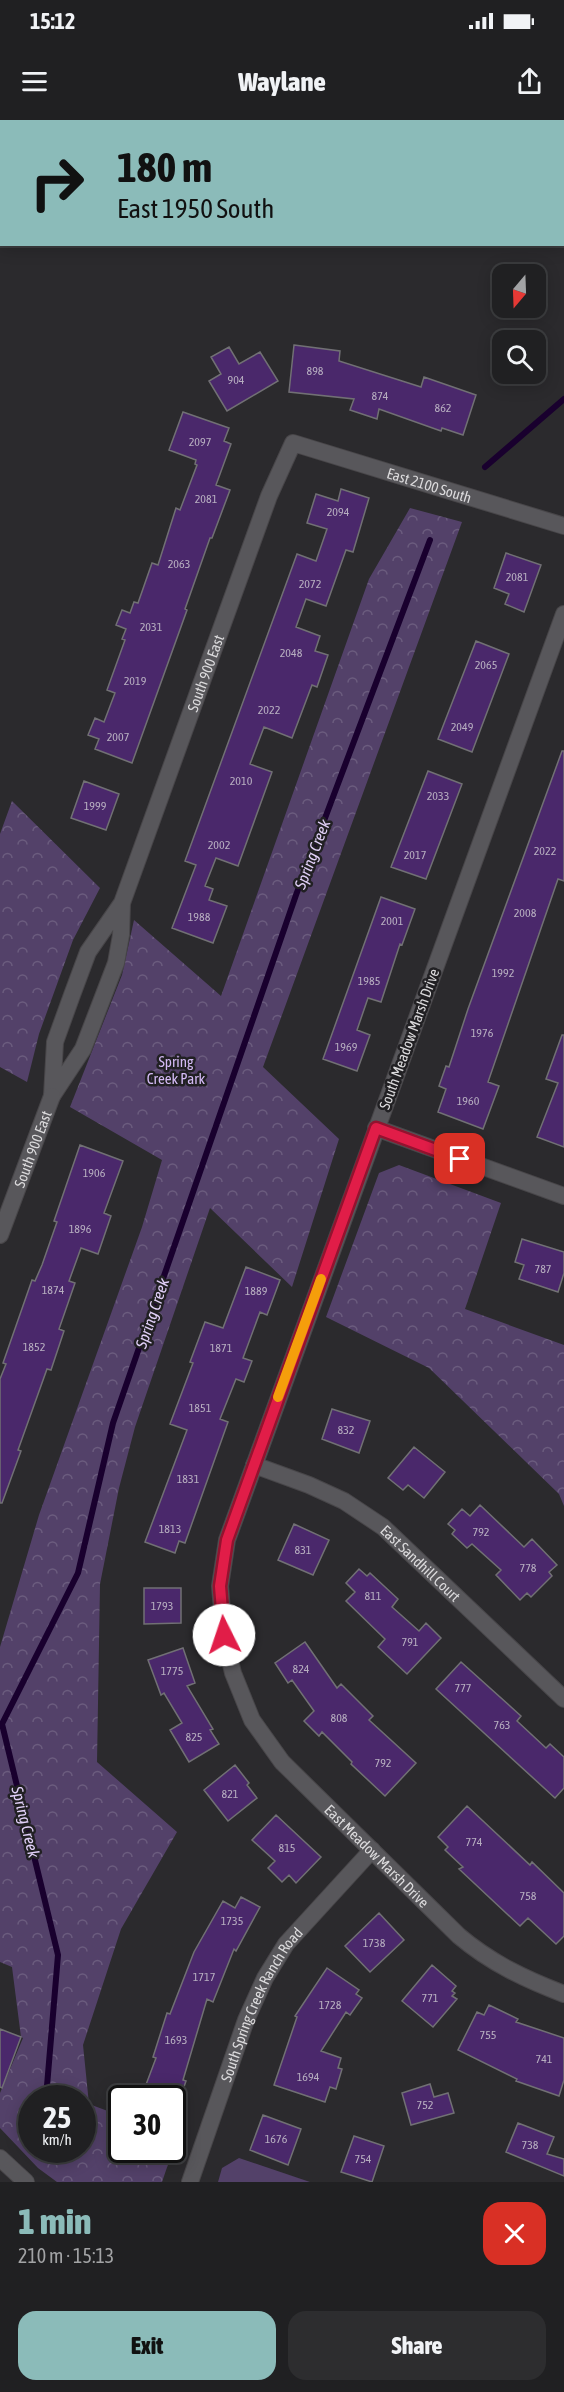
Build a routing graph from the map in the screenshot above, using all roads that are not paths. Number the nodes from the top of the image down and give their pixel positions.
1 (293, 443) joint
2 (564, 526) edge
3 (564, 614) edge
4 (122, 903) junction
5 (52, 1096) junction
6 (376, 1128) junction
7 (564, 1196) edge
8 (0, 1235) edge
9 (254, 1465) junction
10 (233, 1673) joint
11 (564, 1699) edge
12 (372, 1850) junction
13 (564, 1994) edge
14 (0, 2158) edge
15 (26, 2182) edge
16 (190, 2182) edge

1 - 2 street, East 2100 South
1 - 4 street, South 900 East
3 - 6 street, South Meadow Marsh Drive
4 - 5 street, South 900 East
4 - 5 street, South 900 East
5 - 8 street, South 900 East
6 - 7 street
6 - 9 street, South Meadow Marsh Drive
9 - 10 street, South Meadow Marsh Drive
9 - 11 street, East Sandhill Court
10 - 12 street, East Meadow Marsh Drive
12 - 13 street, East Meadow Marsh Drive
12 - 16 street, South Spring Creek Ranch Road
14 - 15 street

